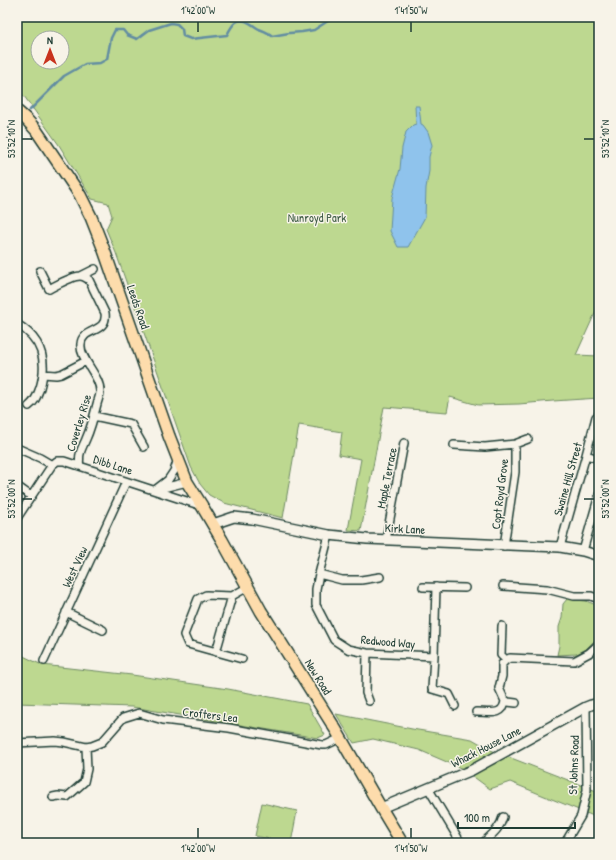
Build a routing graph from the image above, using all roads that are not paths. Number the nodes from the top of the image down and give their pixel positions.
1 (17, 111) edge
2 (95, 269) dead end
3 (40, 271) dead end
4 (81, 276) junction
5 (17, 324) edge
6 (86, 361) junction
7 (43, 374) junction
8 (29, 406) dead end
9 (94, 416) junction
10 (596, 417) dead end
11 (528, 439) dead end
12 (404, 443) dead end
13 (515, 444) junction
14 (454, 445) dead end
15 (144, 447) dead end
16 (17, 448) edge
17 (586, 456) junction
18 (178, 459) junction
19 (599, 459) edge
20 (52, 465) junction
21 (79, 466) junction
22 (126, 482) junction
23 (187, 482) junction
24 (17, 486) edge
25 (155, 490) junction
26 (599, 495) edge
27 (31, 496) junction
28 (202, 506) junction
29 (17, 518) edge
30 (213, 524) junction
31 (329, 535) junction
32 (386, 540) junction
33 (504, 546) junction
34 (560, 547) junction
35 (583, 551) junction
36 (599, 556) edge
37 (319, 574) junction
38 (380, 577) dead end
39 (503, 586) dead end
40 (248, 587) junction
41 (423, 587) dead end
42 (436, 587) junction
43 (465, 588) dead end
44 (232, 596) junction
45 (599, 599) edge
46 (66, 612) junction
47 (502, 626) dead end
48 (103, 630) dead end
49 (599, 644) edge
50 (216, 652) junction
51 (367, 653) junction
52 (434, 656) junction
53 (242, 659) dead end
54 (506, 660) junction
55 (44, 661) dead end
56 (505, 700) junction
57 (369, 701) dead end
58 (516, 703) dead end
59 (599, 703) edge
60 (456, 706) dead end
61 (586, 707) junction
62 (476, 712) dead end
63 (339, 734) junction
64 (17, 743) edge
65 (86, 747) junction
66 (428, 788) junction
67 (53, 797) dead end
68 (381, 808) junction
69 (502, 817) dead end
70 (402, 843) edge
71 (461, 843) edge
72 (483, 843) edge
73 (565, 843) edge

1 - 18 main road, Leeds Road
2 - 4 street
3 - 4 street
4 - 6 street, Coverley Rise
5 - 7 street
6 - 7 street
6 - 9 street, Coverley Rise
7 - 8 street
9 - 15 street
9 - 21 street, Coverley Rise
10 - 17 street, Swaine Hill Street
11 - 13 street, Copt Royd Grove
12 - 32 street, Maple Terrace
13 - 14 street, Copt Royd Grove
13 - 33 street, Copt Royd Grove
16 - 20 street
17 - 19 street
17 - 34 street, Swaine Hill Street
18 - 23 main road, Leeds Road
18 - 25 street
20 - 21 street, Dibb Lane
20 - 27 street
21 - 22 street, Dibb Lane
22 - 25 street, Dibb Lane
22 - 46 street, West View
23 - 25 street, Dibb Lane
23 - 28 main road, Leeds Road
24 - 27 street
25 - 28 street, Dibb Lane
26 - 35 street
27 - 29 street
28 - 30 main road, Leeds Road
30 - 31 street, Kirk Lane
30 - 40 main road, New Road
31 - 32 street, Kirk Lane
31 - 37 street, Redwood Way
32 - 33 street, Kirk Lane
33 - 34 street, Kirk Lane
34 - 35 street, Kirk Lane
35 - 36 street, Kirk Lane
37 - 38 street
37 - 51 street, Redwood Way
39 - 45 street
40 - 44 street
40 - 63 main road, New Road
41 - 42 street
42 - 43 street
42 - 52 street
44 - 50 street
44 - 50 street
46 - 48 street
46 - 55 street, West View
47 - 54 street
49 - 54 street
50 - 53 street
51 - 52 street, Redwood Way
51 - 57 street
52 - 60 street
54 - 56 street
56 - 58 street
56 - 62 street
59 - 61 street, Whack House Lane
61 - 66 street, Whack House Lane
61 - 73 street, St Johns Road
63 - 65 street, Crofters Lea
63 - 68 main road, New Road
64 - 65 street
65 - 67 street
66 - 68 street, Whack House Lane
66 - 71 street
68 - 70 main road, New Road
69 - 72 street

